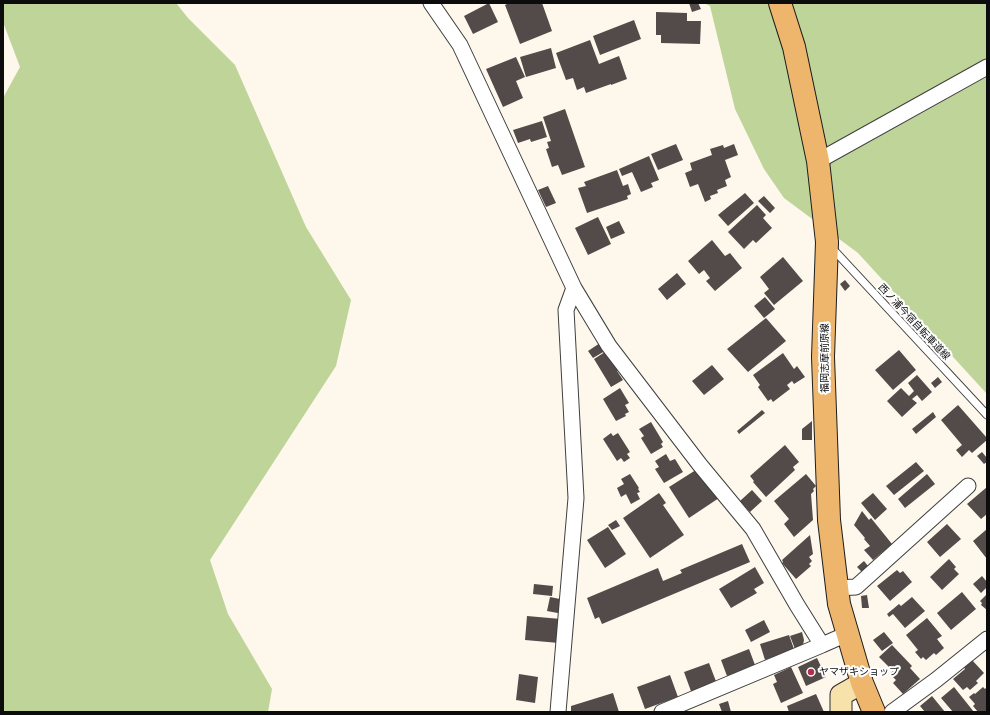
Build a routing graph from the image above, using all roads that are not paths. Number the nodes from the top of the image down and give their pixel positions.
1 (431, 3) edge
2 (780, 3) edge
3 (987, 67) edge
4 (818, 161) junction
5 (827, 242) junction
6 (574, 288) junction
7 (987, 415) edge
8 (968, 486) dead end
9 (838, 588) junction
10 (847, 634) junction
11 (822, 645) junction
12 (985, 645) edge
13 (862, 683) junction
14 (558, 712) edge
15 (662, 712) edge
16 (841, 712) edge
17 (874, 712) edge
18 (892, 712) edge

1 - 6 street
2 - 4 main road, 福岡志摩前原線
3 - 4 street
4 - 5 main road, 福岡志摩前原線
5 - 7 lane, 西ノ浦今宿自転車道線
5 - 9 main road, 福岡志摩前原線
6 - 11 street
6 - 14 street
8 - 9 street
9 - 10 main road, 福岡志摩前原線
10 - 11 street
10 - 13 main road, 福岡志摩前原線
11 - 15 street
12 - 18 street
13 - 16 main road
13 - 17 main road, 福岡志摩前原線

